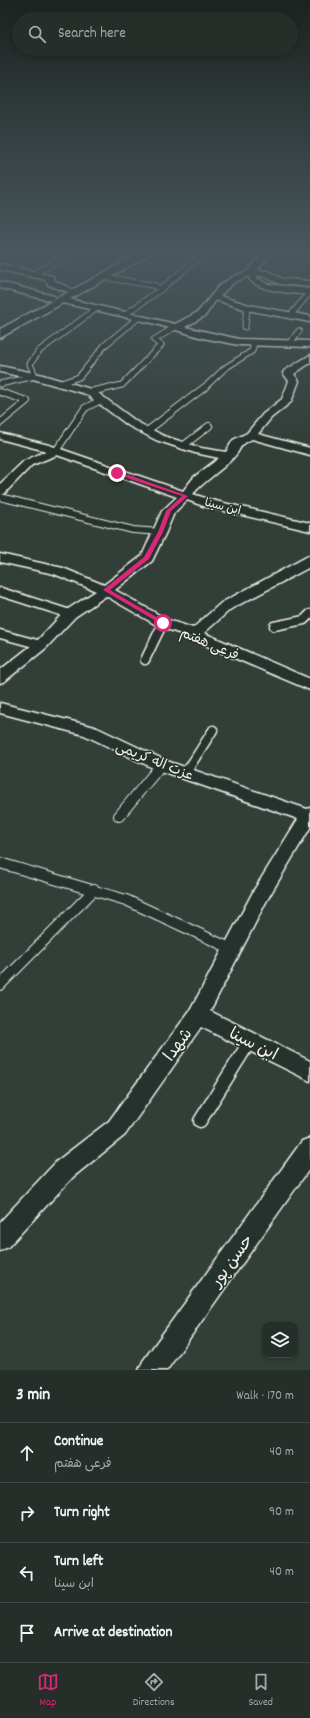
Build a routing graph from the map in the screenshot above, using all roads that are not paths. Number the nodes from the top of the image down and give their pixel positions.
1 (21, 316) edge
2 (29, 316) edge
3 (86, 316) edge
4 (134, 316) edge
5 (198, 316) edge
6 (246, 316) edge
7 (290, 316) edge
8 (138, 317) junction
9 (310, 319) edge
10 (0, 326) edge
11 (175, 327) junction
12 (245, 327) dead end
13 (299, 331) dead end
14 (0, 334) edge
15 (254, 343) junction
16 (289, 344) junction
17 (310, 344) edge
18 (310, 358) edge
19 (0, 370) edge
20 (35, 376) junction
21 (0, 384) edge
22 (58, 384) junction
23 (0, 392) edge
24 (90, 392) junction
25 (101, 400) junction
26 (0, 423) edge
27 (209, 426) dead end
28 (147, 431) junction
29 (251, 435) junction
30 (0, 436) edge
31 (183, 446) junction
32 (56, 451) junction
33 (310, 452) edge
34 (229, 456) junction
35 (0, 491) edge
36 (185, 496) junction
37 (0, 497) edge
38 (310, 527) edge
39 (160, 532) junction
40 (0, 558) edge
41 (310, 559) edge
42 (106, 590) junction
43 (2, 592) dead end
44 (70, 614) junction
45 (310, 614) edge
46 (163, 623) junction
47 (274, 626) dead end
48 (0, 634) edge
49 (195, 634) junction
50 (41, 645) junction
51 (145, 660) dead end
52 (0, 678) edge
53 (310, 685) edge
54 (0, 708) edge
55 (213, 730) dead end
56 (161, 765) junction
57 (185, 773) junction
58 (119, 816) dead end
59 (308, 822) edge
60 (0, 863) edge
61 (94, 890) junction
62 (232, 949) junction
63 (0, 985) edge
64 (198, 1015) junction
65 (250, 1041) junction
66 (310, 1071) edge
67 (200, 1121) dead end
68 (310, 1149) edge
69 (0, 1239) edge
70 (152, 1370) edge

1 - 10 street
2 - 14 street
3 - 20 lane
4 - 8 street
5 - 11 street
6 - 12 lane
7 - 9 street
8 - 11 street
8 - 22 lane
11 - 15 street
11 - 24 lane
13 - 16 lane
15 - 16 street
15 - 28 lane
16 - 17 street
18 - 29 street
19 - 20 street
20 - 21 lane
20 - 22 street
22 - 24 street
23 - 26 lane
24 - 25 street
25 - 28 street
25 - 32 lane
27 - 31 lane
28 - 31 street
29 - 33 street
29 - 34 street
30 - 32 street, ابن سینا
31 - 34 street
32 - 35 street
32 - 36 street, ابن سینا
34 - 36 street
36 - 38 street, ابن سینا
36 - 39 street
37 - 39 lane
39 - 42 street
40 - 42 street, فرعی هفتم
41 - 49 street
42 - 44 street
42 - 46 street, فرعی هفتم
43 - 44 lane
44 - 50 street
45 - 47 lane
46 - 49 street, فرعی هفتم
46 - 51 lane
48 - 50 lane
49 - 53 street, فرعی هفتم
50 - 52 street
54 - 56 street, عزت اله کریمی
55 - 57 lane
56 - 57 street, عزت اله کریمی
56 - 58 lane
57 - 59 street, عزت اله کریمی
59 - 62 street, شهدا
60 - 61 lane
61 - 62 lane
61 - 63 lane
62 - 64 street, شهدا
64 - 65 street, ابن سینا
64 - 69 street, شهدا
65 - 66 street, ابن سینا
65 - 67 lane
68 - 70 street, حسن پور

